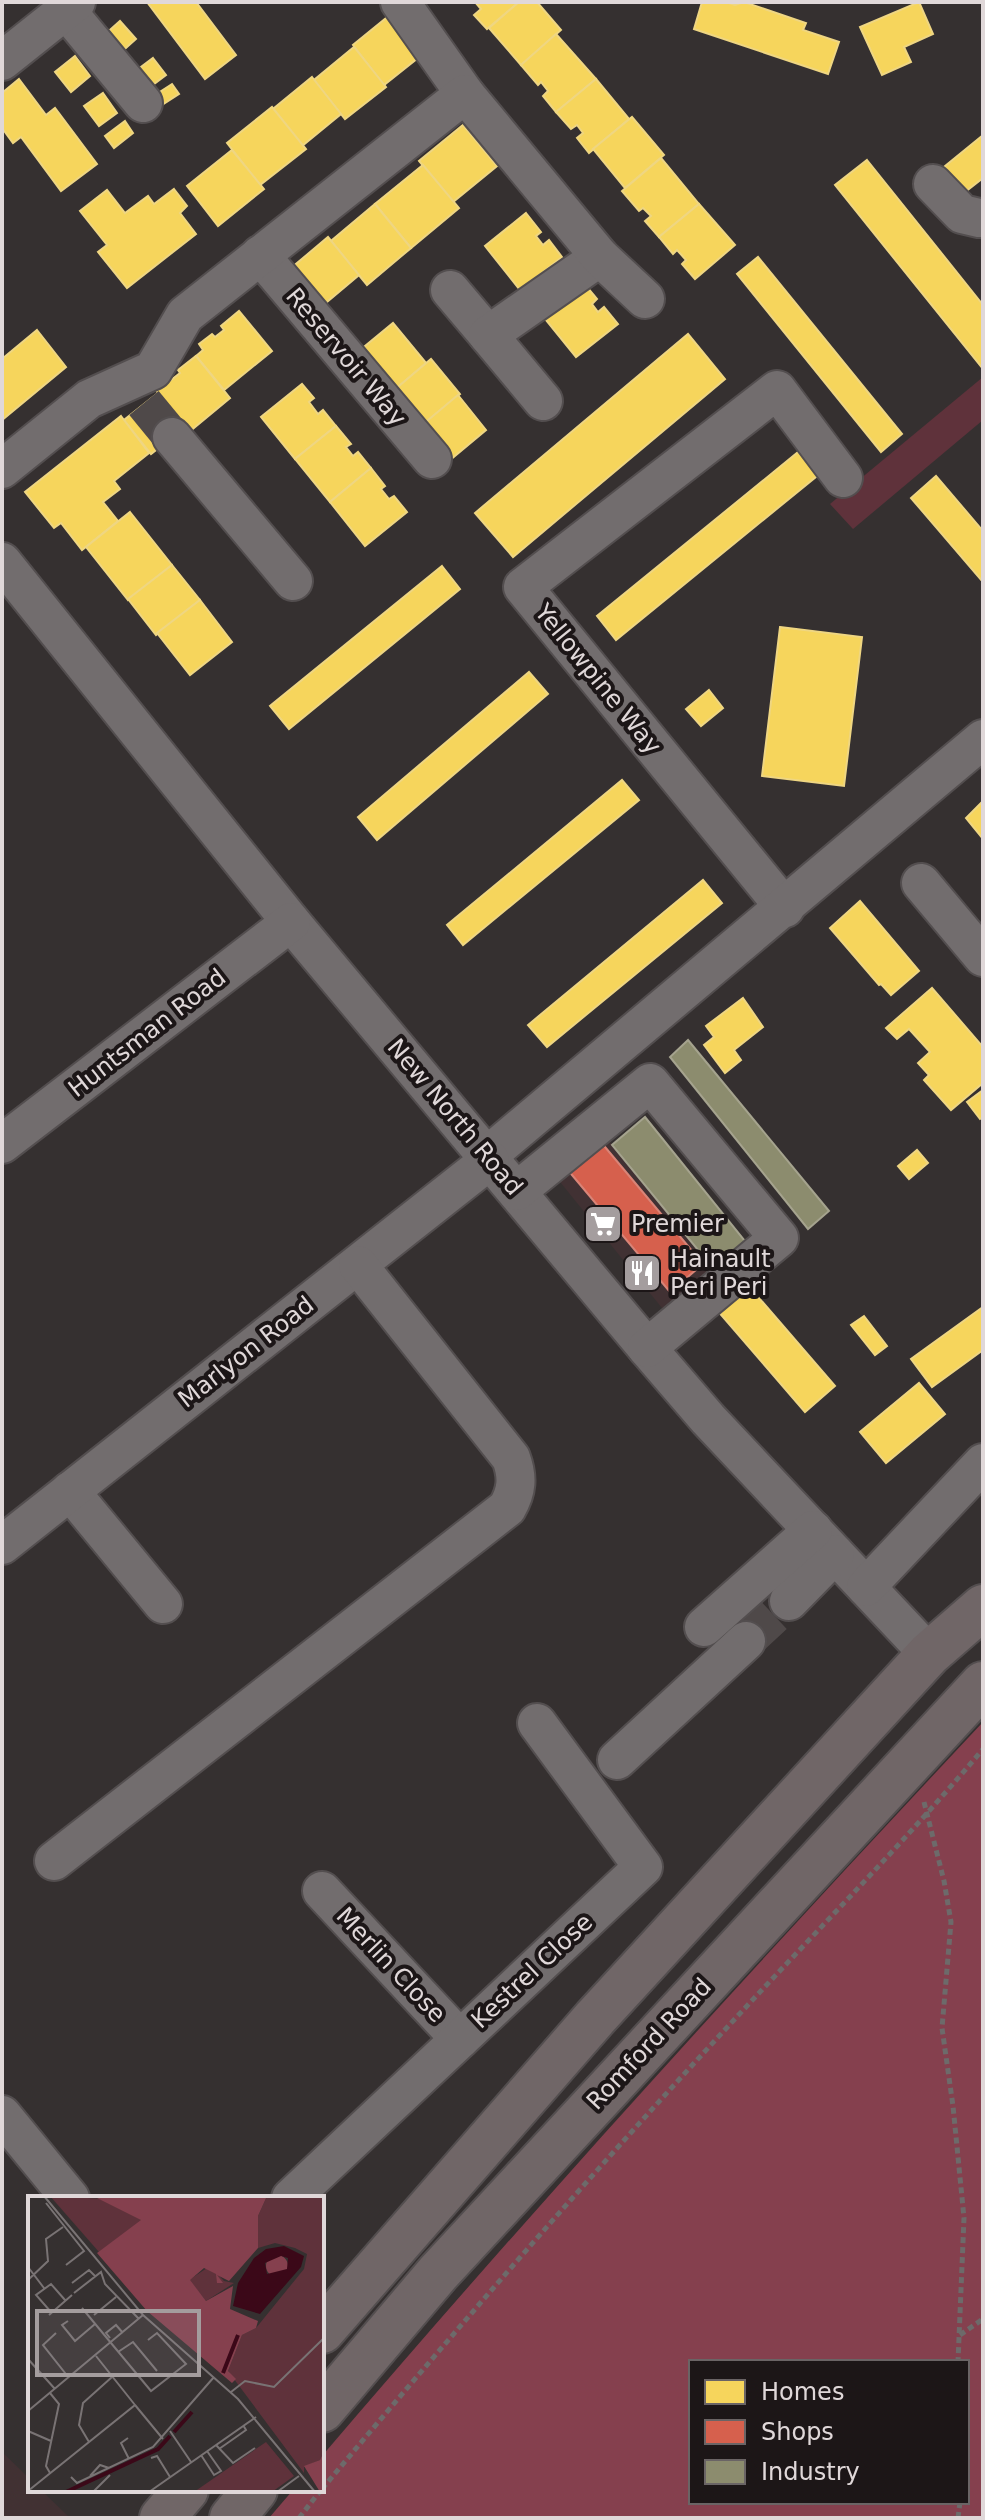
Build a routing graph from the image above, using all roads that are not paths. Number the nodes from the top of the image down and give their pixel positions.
1 (400, 2) edge
2 (71, 6) edge
3 (2, 61) edge
4 (465, 94) junction
5 (143, 103) dead end
6 (933, 184) dead end
7 (982, 218) edge
8 (260, 255) junction
9 (600, 257) junction
10 (450, 290) dead end
11 (645, 299) dead end
12 (488, 335) junction
13 (543, 401) dead end
14 (172, 437) tunnel mouth
15 (432, 459) dead end
16 (2, 469) edge
17 (843, 478) dead end
18 (2, 562) edge
19 (293, 581) dead end
20 (983, 739) edge
21 (921, 883) dead end
22 (785, 908) junction
23 (291, 922) junction
24 (983, 957) edge
25 (2, 1144) edge
26 (489, 1158) junction
27 (517, 1191) junction
28 (358, 1265) junction
29 (647, 1348) junction
30 (983, 1463) edge
31 (70, 1491) junction
32 (824, 1542) junction
33 (2, 1545) edge
34 (866, 1587) junction
35 (789, 1601) tunnel mouth
36 (162, 1604) dead end
37 (983, 1607) edge
38 (704, 1627) dead end
39 (746, 1641) tunnel mouth
40 (929, 1654) junction
41 (978, 1689) edge
42 (537, 1723) dead end
43 (617, 1760) dead end
44 (54, 1861) dead end
45 (322, 1891) dead end
46 (460, 2039) junction
47 (2, 2115) edge
48 (68, 2196) edge
49 (293, 2196) edge
50 (324, 2329) edge
51 (324, 2408) edge
52 (184, 2492) edge
53 (253, 2492) edge
54 (162, 2518) edge
55 (232, 2518) edge

1 - 4 street
2 - 3 street
2 - 5 street
4 - 8 street
4 - 9 street
6 - 7 street
8 - 15 street, Reservoir Way
8 - 16 street
9 - 11 street
9 - 12 street
10 - 12 street
12 - 13 street
14 - 19 street
17 - 22 street, Yellowpine Way
18 - 23 street, New North Road
20 - 22 street
21 - 24 street
22 - 26 street
23 - 25 street, Huntsman Road
23 - 26 street, New North Road
26 - 27 street, New North Road
26 - 28 street, Marlyon Road
27 - 29 street, New North Road
27 - 29 street
28 - 31 street, Marlyon Road
28 - 44 street
29 - 32 street, New North Road
30 - 34 street
31 - 33 street, Marlyon Road
31 - 36 street
32 - 34 street, New North Road
32 - 35 street
32 - 38 street
34 - 40 street, New North Road
37 - 40 main road
39 - 43 street
40 - 41 main road
40 - 50 main road
41 - 51 main road, Romford Road
42 - 46 street, Kestrel Close
45 - 46 street, Merlin Close
46 - 49 street, Kestrel Close
47 - 48 street
52 - 54 main road
53 - 55 main road

